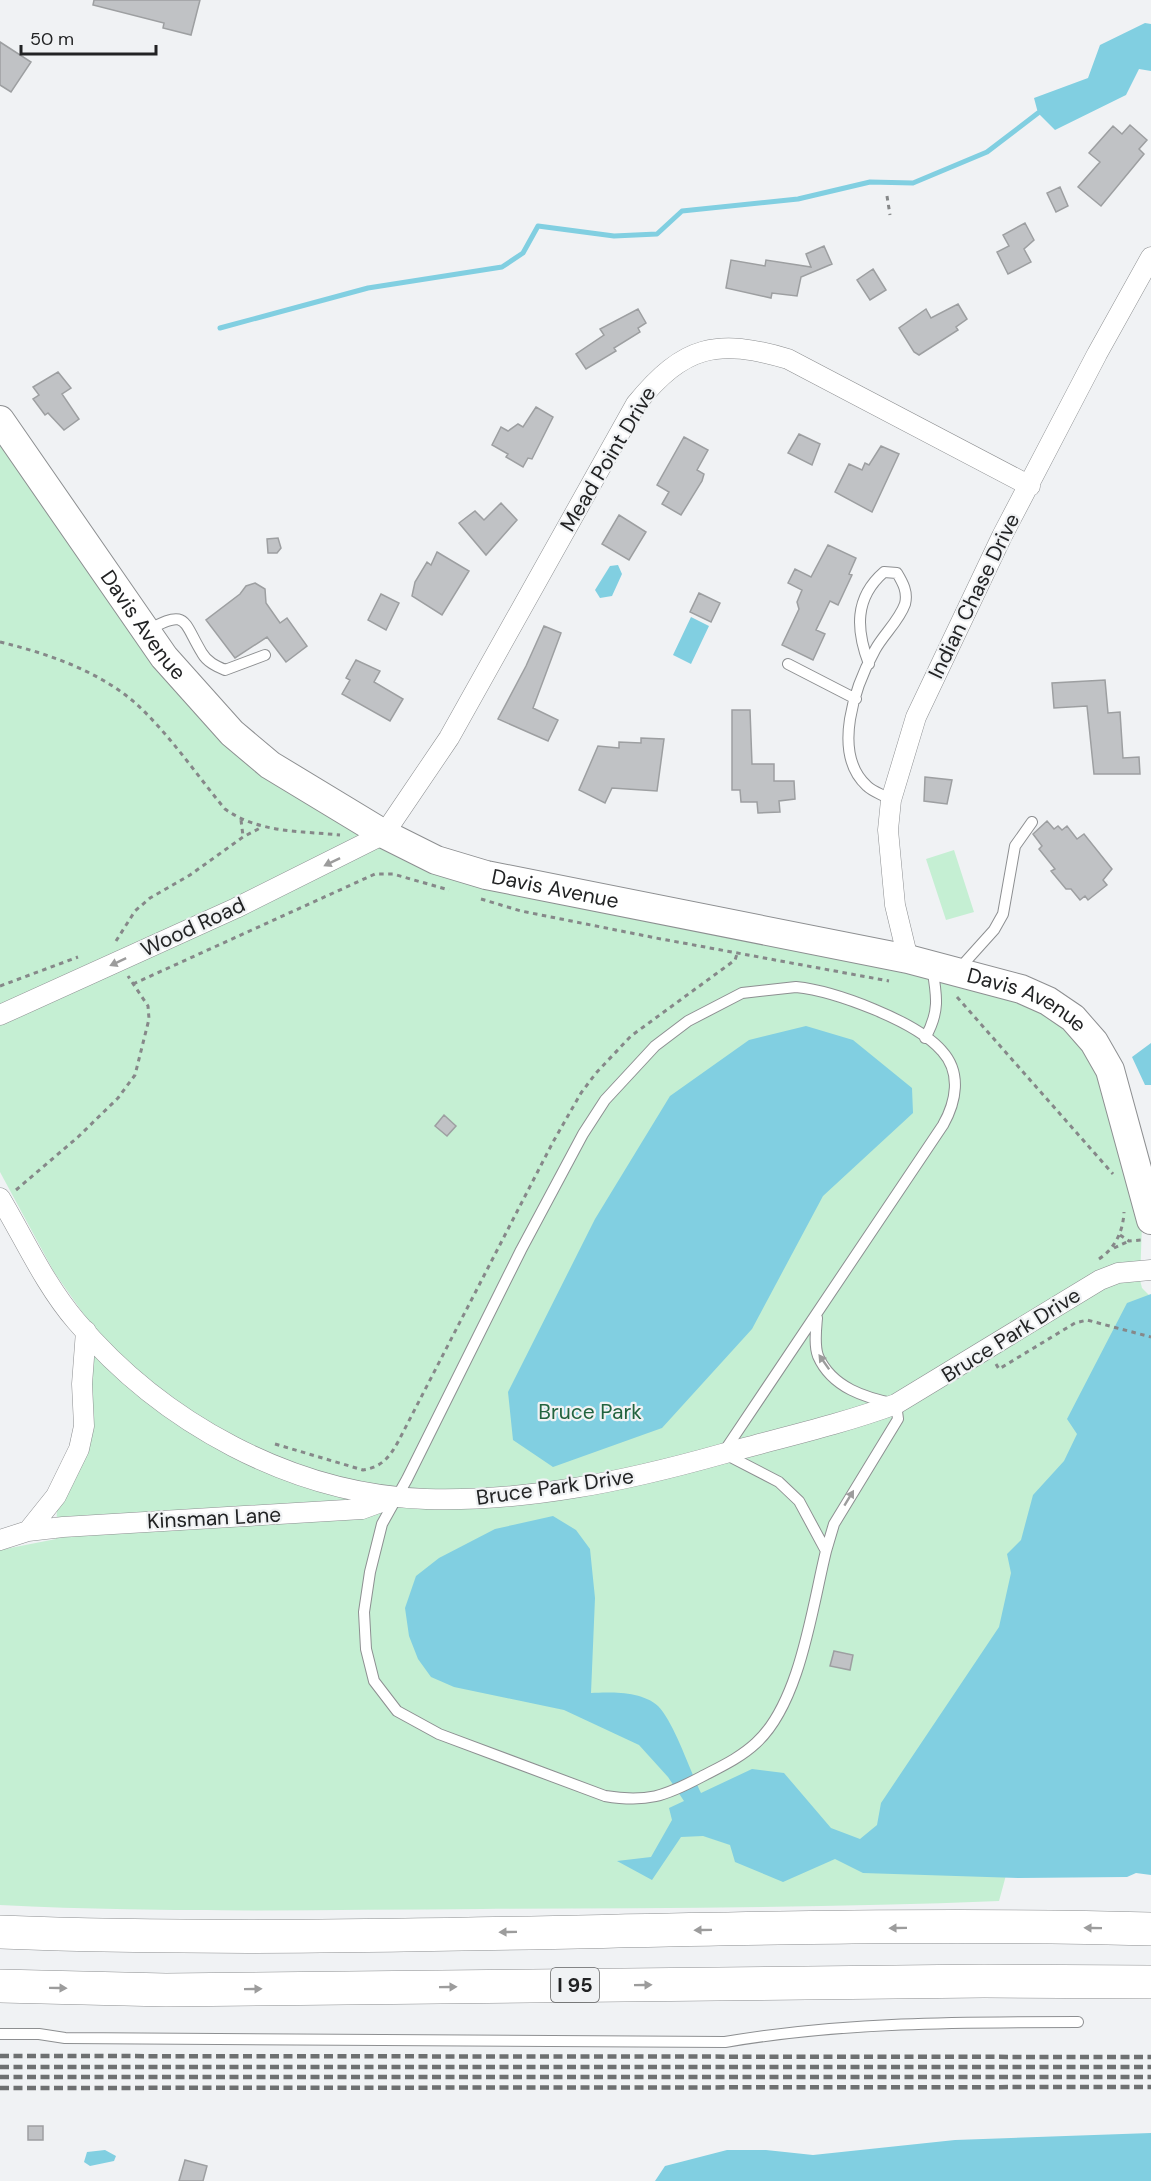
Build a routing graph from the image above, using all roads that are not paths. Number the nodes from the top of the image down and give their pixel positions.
1 (1151, 257) edge
2 (0, 420) edge
3 (1030, 486) junction
4 (146, 631) junction
5 (266, 655) dead end
6 (788, 664) dead end
7 (869, 664) junction
8 (856, 699) junction
9 (891, 800) junction
10 (1032, 822) dead end
11 (384, 834) junction
12 (925, 973) junction
13 (0, 1015) edge
14 (925, 1038) junction
15 (0, 1198) edge
16 (1147, 1230) edge
17 (1151, 1270) edge
18 (817, 1318) junction
19 (86, 1331) junction
20 (896, 1404) junction
21 (723, 1454) junction
22 (397, 1496) junction
23 (28, 1531) junction
24 (0, 1540) edge
25 (826, 1551) junction
26 (1151, 1929) edge
27 (0, 1932) edge
28 (1151, 1982) edge
29 (0, 1986) edge
30 (1078, 2022) dead end
31 (0, 2034) edge

1 - 3 street, Indian Chase Drive
2 - 4 main road, Davis Avenue
3 - 9 street, Indian Chase Drive
3 - 11 street, Mead Point Drive
4 - 5 lane
4 - 11 main road, Davis Avenue
6 - 8 lane
7 - 7 lane
7 - 8 lane
8 - 9 lane
9 - 12 street, Indian Chase Drive
10 - 12 lane
11 - 12 main road, Davis Avenue
11 -> 13 street, Wood Road
12 - 14 lane
12 - 16 main road, Davis Avenue
14 - 18 lane
14 - 22 lane
15 - 19 street, Bruce Park Drive
17 - 20 street, Bruce Park Drive
20 -> 18 lane
18 - 21 lane
19 - 22 street, Bruce Park Drive
19 - 23 street
20 - 21 street, Bruce Park Drive
25 -> 20 lane
21 - 22 street, Bruce Park Drive
21 - 25 lane
22 - 23 street, Kinsman Lane
22 - 25 lane
23 - 24 street, Kinsman Lane
26 -> 27 highway
29 -> 28 highway, I 95
30 - 31 lane

